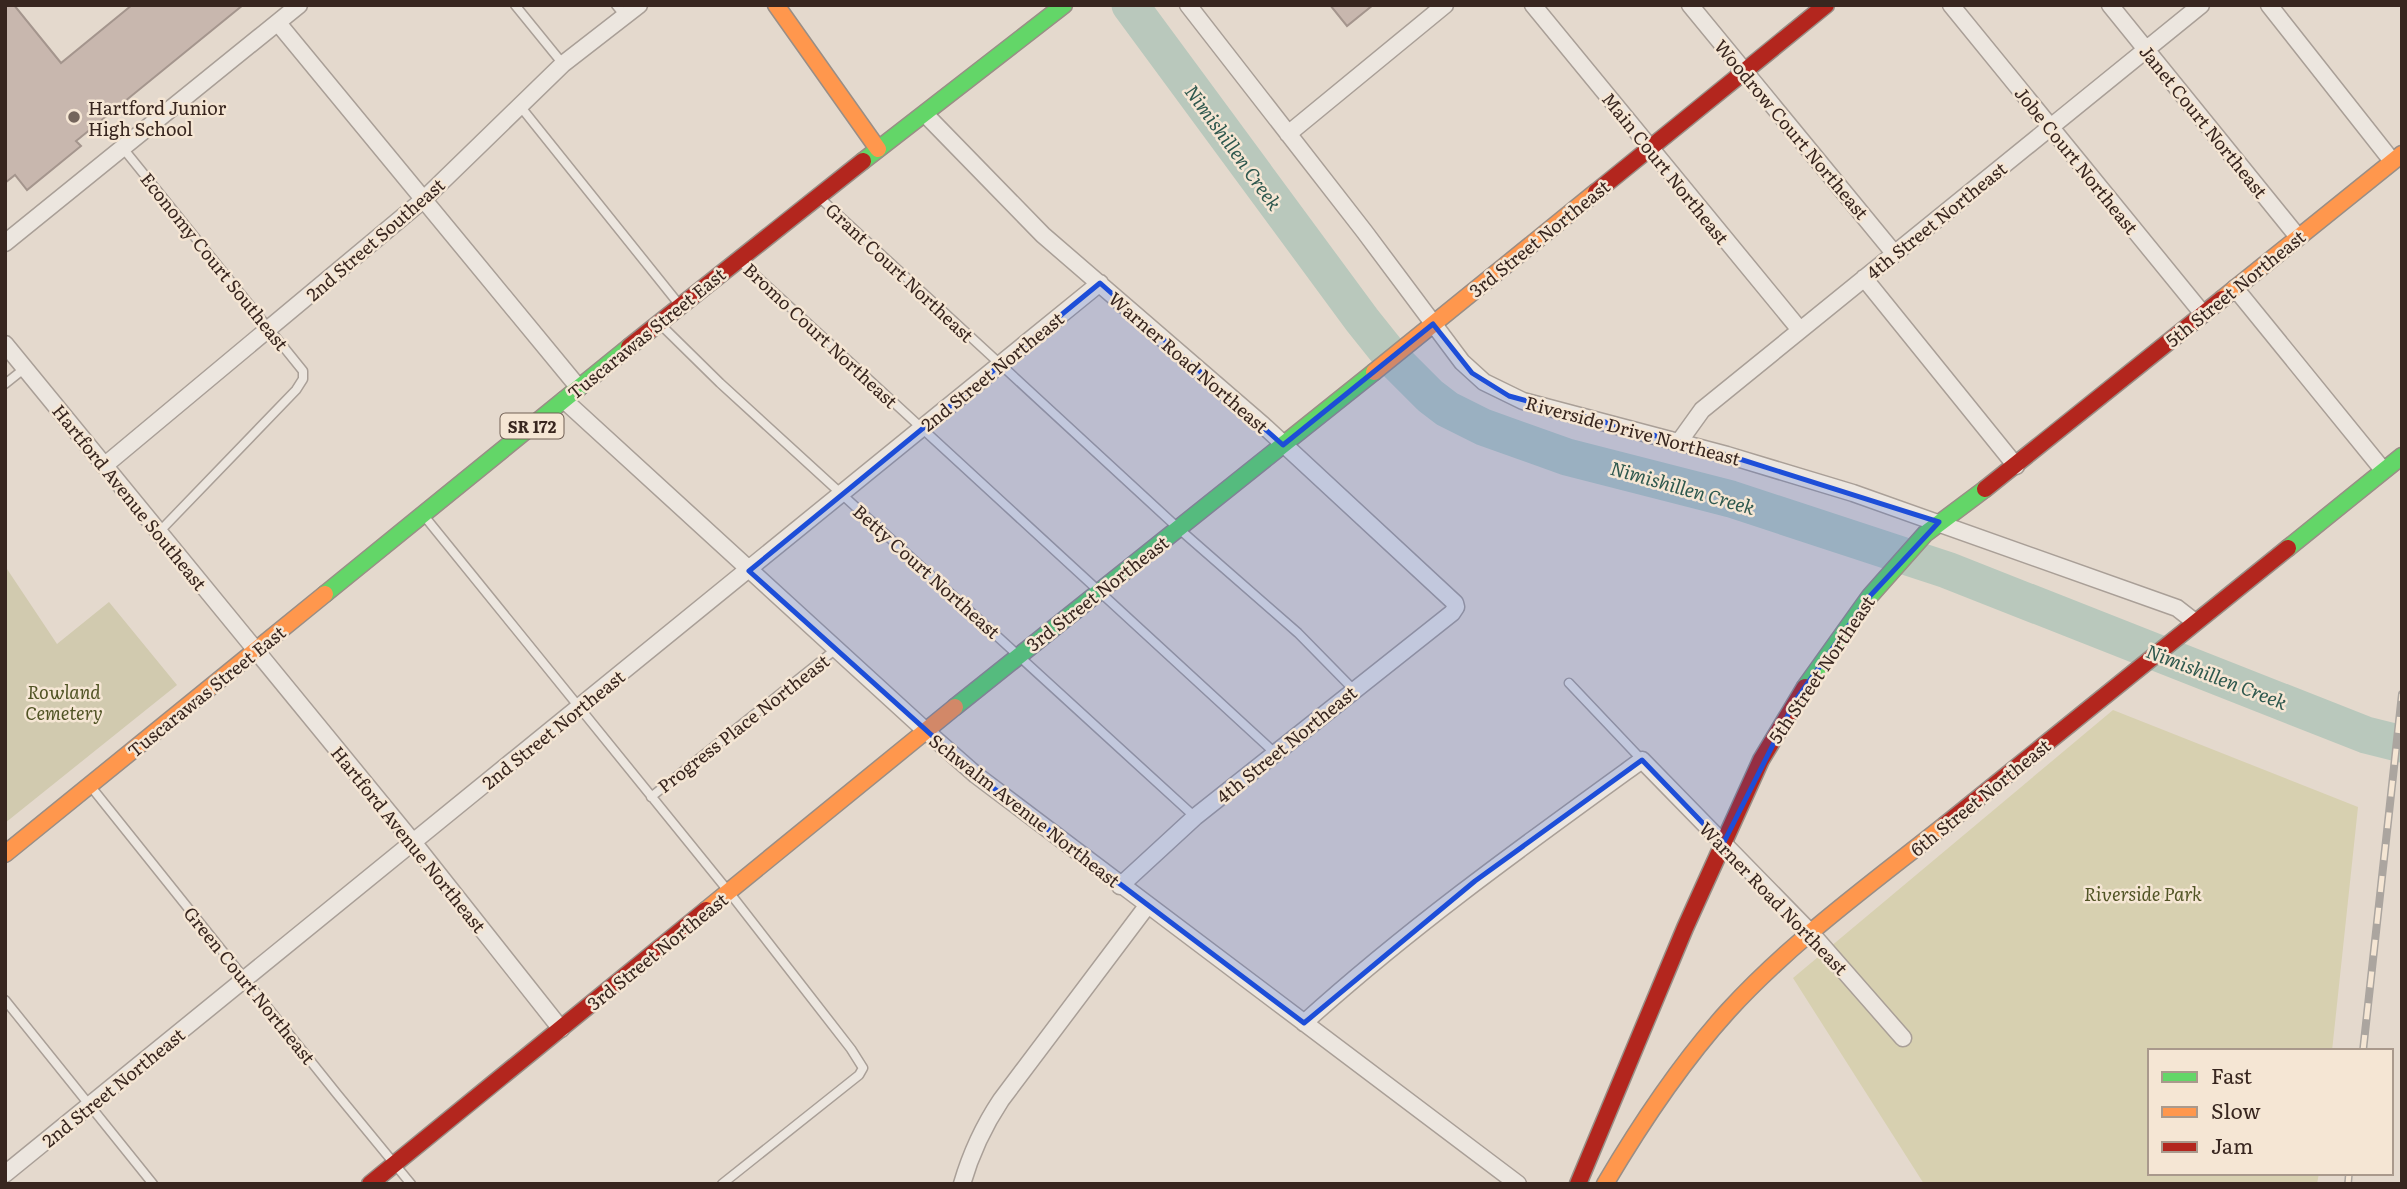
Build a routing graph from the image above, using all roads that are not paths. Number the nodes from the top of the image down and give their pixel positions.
1 (299, 5) edge
2 (515, 5) edge
3 (639, 5) edge
4 (776, 5) edge
5 (1064, 5) edge
6 (1188, 5) edge
7 (1446, 5) edge
8 (1533, 5) edge
9 (1690, 5) edge
10 (1951, 5) edge
11 (2110, 5) edge
12 (2201, 5) edge
13 (2269, 5) edge
14 (1822, 7) edge
15 (621, 11) edge
16 (278, 23) junction
17 (2146, 50) junction
18 (563, 65) junction
19 (1744, 71) junction
20 (520, 106) junction
21 (925, 114) junction
22 (2049, 127) junction
23 (1288, 134) junction
24 (122, 147) junction
25 (1651, 148) junction
26 (878, 149) junction
27 (2397, 157) edge
28 (817, 195) junction
29 (422, 200) junction
30 (2298, 237) junction
31 (5, 243) edge
32 (1895, 253) junction
33 (738, 259) junction
34 (1864, 278) junction
35 (1100, 284) junction
36 (2235, 288) junction
37 (680, 306) junction
38 (2203, 314) junction
39 (658, 323) junction
40 (1427, 329) junction
41 (270, 330) junction
42 (1800, 330) junction
43 (5, 344) edge
44 (999, 364) junction
45 (25, 368) junction
46 (5, 384) edge
47 (579, 388) junction
48 (564, 400) junction
49 (921, 429) junction
50 (1679, 442) junction
51 (1283, 445) junction
52 (2402, 456) edge
53 (104, 466) junction
54 (2015, 466) junction
55 (2383, 470) junction
56 (843, 494) junction
57 (423, 514) junction
58 (1939, 522) junction
59 (1178, 528) junction
60 (159, 532) junction
61 (749, 571) junction
62 (1098, 591) junction
63 (1456, 607) joint
64 (2190, 625) junction
65 (835, 649) junction
66 (255, 650) junction
67 (1019, 655) junction
68 (1569, 683) dead end
69 (1354, 690) junction
70 (579, 709) junction
71 (926, 732) junction
72 (1275, 753) junction
73 (1642, 760) junction
74 (90, 785) junction
75 (650, 797) junction
76 (1195, 817) junction
77 (413, 842) junction
78 (1723, 844) junction
79 (5, 853) edge
80 (1120, 886) junction
81 (729, 892) junction
82 (1147, 905) junction
83 (1811, 933) junction
84 (245, 979) junction
85 (5, 1000) edge
86 (1304, 1023) junction
87 (561, 1029) junction
88 (1903, 1038) dead end
89 (90, 1105) junction
90 (395, 1164) junction
91 (5, 1174) edge
92 (153, 1184) edge
93 (370, 1184) edge
94 (411, 1184) edge
95 (722, 1184) edge
96 (962, 1184) edge
97 (1518, 1184) edge
98 (1578, 1184) edge
99 (1605, 1184) edge

1 - 16 street
2 - 18 lane
3 - 15 street, 2nd Street Southeast
4 - 26 main road
5 - 21 main road, Tuscarawas Street East / SR 172
6 - 23 street, Riverside Drive Northeast
7 - 23 street
8 - 25 street, Main Court Northeast
9 - 19 street, Woodrow Court Northeast
10 - 22 street, Jobe Court Northeast
11 - 17 street, Janet Court Northeast
12 - 17 street, 4th Street Northeast
13 - 27 street
14 - 19 main road, 3rd Street Northeast
15 - 18 street, 2nd Street Southeast
16 - 24 street
16 - 29 street
17 - 22 street, 4th Street Northeast
17 - 30 street, Janet Court Northeast
18 - 20 street, 2nd Street Southeast
19 - 25 main road, 3rd Street Northeast
19 - 32 street, Woodrow Court Northeast
20 - 29 street, 2nd Street Southeast
20 - 37 lane
21 - 26 main road, Tuscarawas Street East / SR 172
21 - 35 street, Warner Road Northeast
22 - 32 street, 4th Street Northeast
22 - 38 street, Jobe Court Northeast
23 - 40 street, Riverside Drive Northeast
24 - 31 street
24 - 41 lane, Economy Court Southeast
25 - 40 main road, 3rd Street Northeast
25 - 42 street, Main Court Northeast
26 - 28 main road, Tuscarawas Street East / SR 172
27 - 30 main road, 5th Street Northeast
28 - 33 main road, Tuscarawas Street East / SR 172
28 - 44 lane, Grant Court Northeast
29 - 41 street, 2nd Street Southeast
29 - 47 street
30 - 36 main road, 5th Street Northeast
32 - 34 street, 4th Street Northeast
33 - 37 main road, Tuscarawas Street East / SR 172
33 - 49 lane, Bromo Court Northeast
34 - 42 street, 4th Street Northeast
34 - 54 street
35 - 44 street, 2nd Street Northeast
35 - 51 street, Warner Road Northeast
36 - 38 main road, 5th Street Northeast
36 - 55 street
37 - 39 main road, Tuscarawas Street East / SR 172
38 - 54 main road, 5th Street Northeast
39 - 47 main road, Tuscarawas Street East / SR 172
39 - 56 lane, Betty Court Northeast
40 - 50 street, Riverside Drive Northeast
40 - 51 main road, 3rd Street Northeast
41 - 53 street, 2nd Street Southeast
41 - 60 lane, Economy Court Southeast
42 - 50 street, 4th Street Northeast
43 - 45 street, Hartford Avenue Southeast
44 - 49 street, 2nd Street Northeast
44 - 59 lane, Grant Court Northeast
45 - 46 lane
45 - 53 street, Hartford Avenue Southeast
47 - 48 main road, Tuscarawas Street East / SR 172
48 - 57 main road, Tuscarawas Street East / SR 172
48 - 61 street, Schwalm Avenue Northeast
49 - 56 street, 2nd Street Northeast
49 - 62 lane, Bromo Court Northeast
50 - 58 street, Riverside Drive Northeast
51 - 59 main road, 3rd Street Northeast
51 - 63 street, Warner Road Northeast
52 - 55 main road, 6th Street Northeast
53 - 60 street, Hartford Avenue Southeast
54 - 58 main road, 5th Street Northeast
55 - 64 main road, 6th Street Northeast
56 - 61 street, 2nd Street Northeast
56 - 67 lane, Betty Court Northeast
57 - 66 main road, Tuscarawas Street East / SR 172
57 - 70 lane
58 - 64 street, Riverside Drive Northeast
58 - 78 main road, 5th Street Northeast
59 - 62 main road, 3rd Street Northeast
59 - 69 lane, Grant Court Northeast
60 - 66 street, Hartford Avenue Southeast
61 - 65 street, Schwalm Avenue Northeast
61 - 70 street, 2nd Street Northeast
62 - 67 main road, 3rd Street Northeast
62 - 72 lane, Bromo Court Northeast
63 - 69 street, 4th Street Northeast
64 - 83 main road, 6th Street Northeast
65 - 71 street, Schwalm Avenue Northeast
65 - 75 lane, Progress Place Northeast
66 - 74 main road, Tuscarawas Street East / SR 172
66 - 77 street, Hartford Avenue Northeast
67 - 71 main road, 3rd Street Northeast
67 - 76 lane, Betty Court Northeast
68 - 73 lane
69 - 72 street, 4th Street Northeast
70 - 75 lane
70 - 77 street, 2nd Street Northeast
71 - 80 street, Schwalm Avenue Northeast
71 - 81 main road, 3rd Street Northeast
72 - 76 street, 4th Street Northeast
73 - 78 street, Warner Road Northeast
73 - 86 street
74 - 79 main road, Tuscarawas Street East / SR 172
74 - 84 lane, Green Court Northeast
75 - 81 lane
76 - 80 street, 4th Street Northeast
77 - 84 street, 2nd Street Northeast
77 - 87 street, Hartford Avenue Northeast
78 - 83 street, Warner Road Northeast
78 - 98 main road, 5th Street Northeast
80 - 82 street, Schwalm Avenue Northeast
81 - 87 main road, 3rd Street Northeast
81 - 95 lane
82 - 86 street, Schwalm Avenue Northeast
82 - 96 street
83 - 88 street, Warner Road Northeast
83 - 99 main road, 6th Street Northeast
84 - 89 street, 2nd Street Northeast
84 - 90 lane, Green Court Northeast
85 - 89 lane
86 - 97 street, Schwalm Avenue Northeast
87 - 90 main road, 3rd Street Northeast
89 - 91 street, 2nd Street Northeast
89 - 92 lane
90 - 93 main road, 3rd Street Northeast
90 - 94 lane, Green Court Northeast

